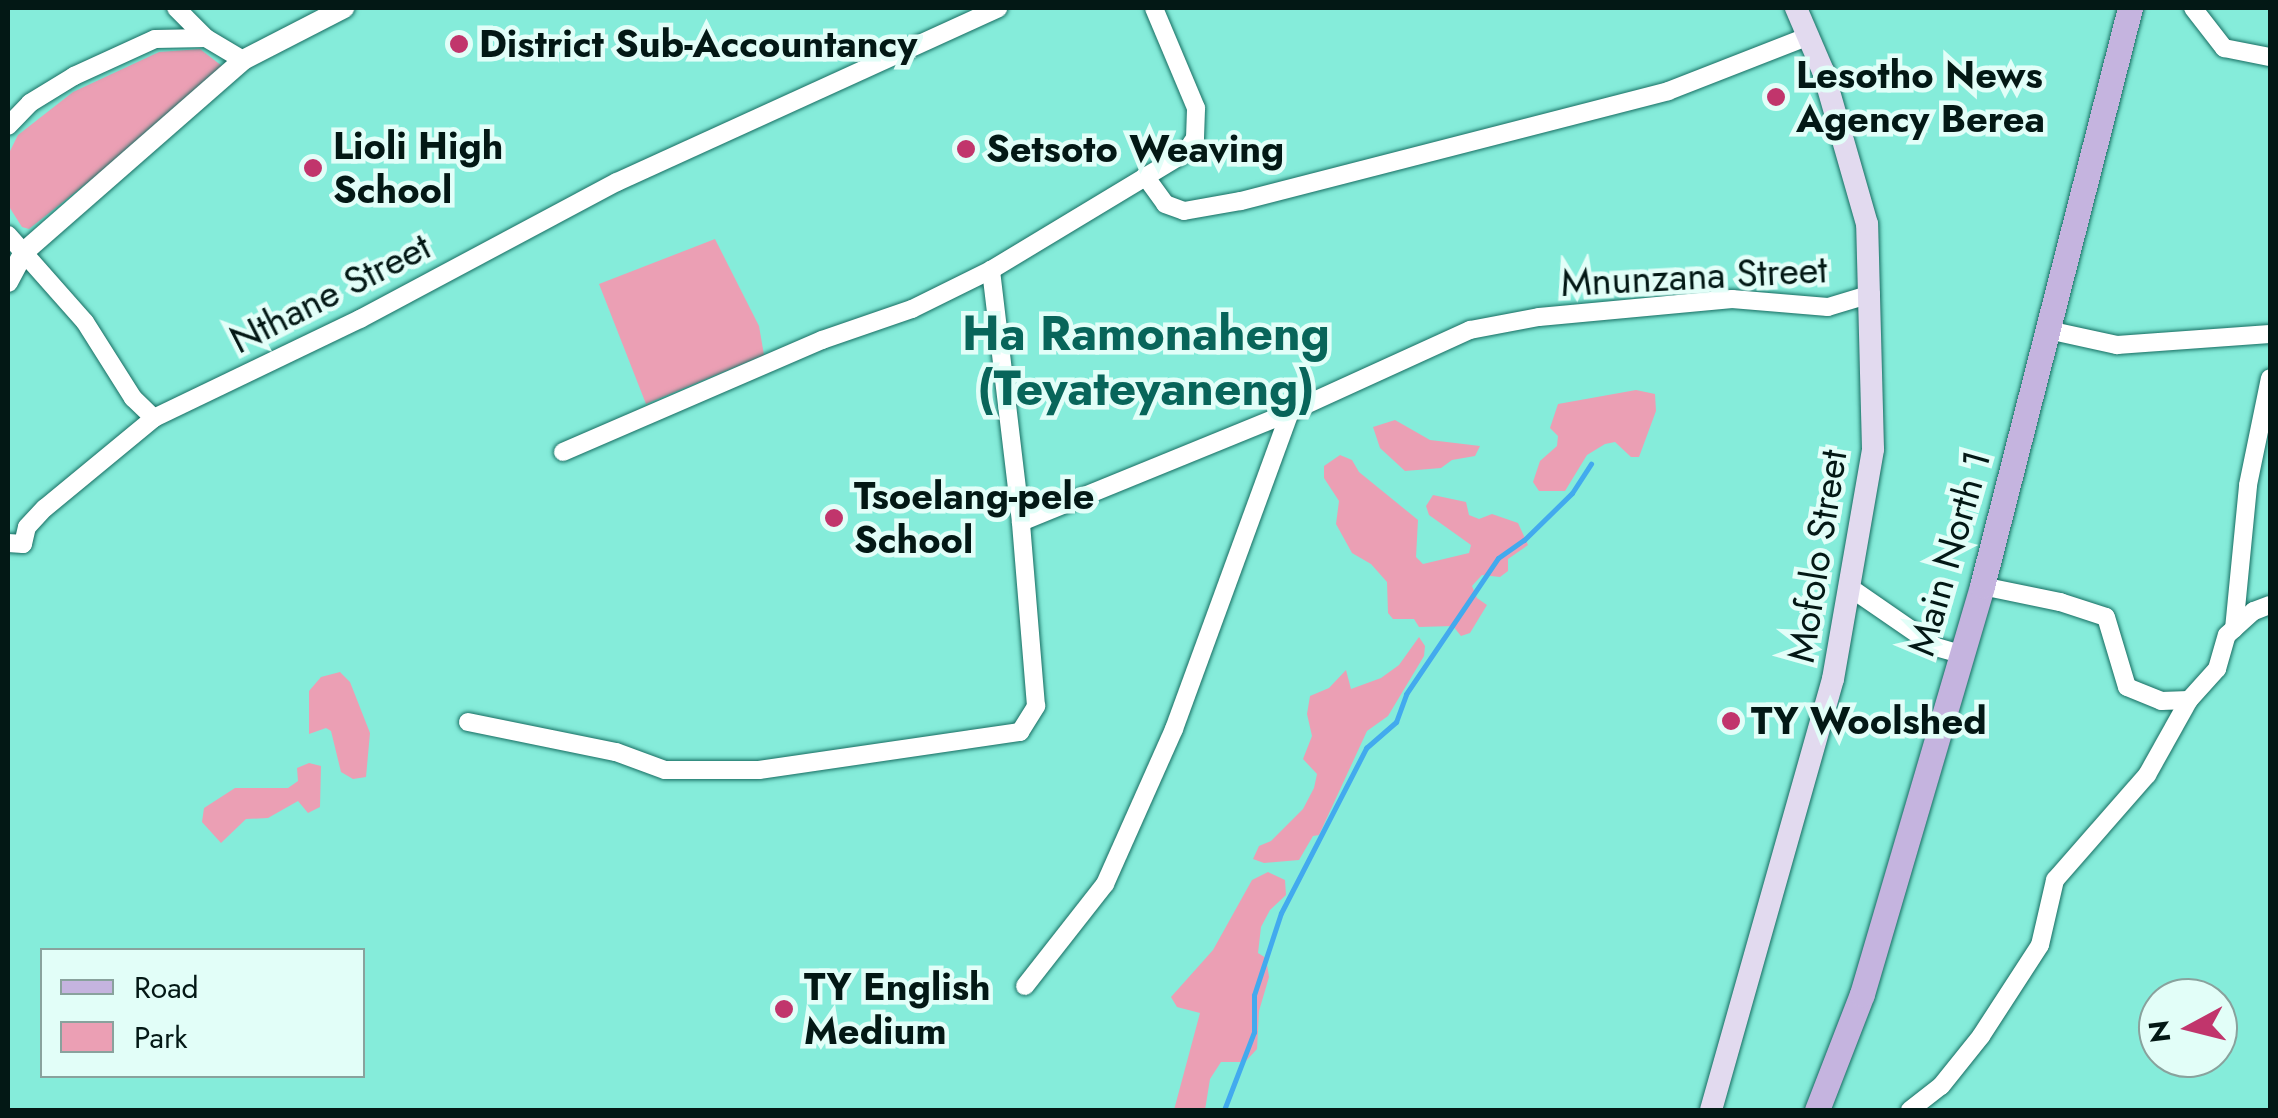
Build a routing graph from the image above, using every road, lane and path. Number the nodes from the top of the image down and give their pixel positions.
1 (176, 8) edge
2 (344, 8) edge
3 (998, 8) edge
4 (1154, 8) edge
5 (1796, 8) edge
6 (2130, 8) edge
7 (2193, 8) edge
8 (1809, 36) junction
9 (206, 38) junction
10 (2270, 57) edge
11 (243, 60) junction
12 (8, 126) edge
13 (1145, 176) junction
14 (8, 235) edge
15 (24, 252) junction
16 (992, 270) junction
17 (8, 282) edge
18 (1871, 294) junction
19 (2048, 330) junction
20 (2270, 334) edge
21 (2270, 378) edge
22 (1290, 412) junction
23 (154, 418) junction
24 (563, 452) dead end
25 (1021, 522) junction
26 (8, 543) edge
27 (1982, 586) junction
28 (1852, 590) junction
29 (2270, 605) edge
30 (2234, 628) junction
31 (1960, 654) junction
32 (2189, 700) junction
33 (468, 722) dead end
34 (1025, 986) dead end
35 (1712, 1110) edge
36 (1816, 1110) edge
37 (1910, 1110) edge

1 - 9 street
2 - 11 street
3 - 23 street, Nthane Street
4 - 13 street
5 - 8 main road, Mofolo Street
6 - 19 main road, Main North 1
7 - 10 street
8 - 13 street
8 - 18 main road, Mofolo Street
9 - 11 street
9 - 12 street
11 - 15 street
13 - 16 street
14 - 15 street
15 - 17 street
15 - 23 street
16 - 24 street
16 - 25 street
18 - 22 street, Mnunzana Street
18 - 28 main road, Mofolo Street
19 - 20 street
19 - 27 main road, Main North 1
21 - 30 street
22 - 25 street, Mnunzana Street
22 - 34 street
23 - 26 street, Nthane Street
25 - 33 street
27 - 31 main road, Main North 1
27 - 32 street
28 - 31 street
28 - 35 main road, Mofolo Street
29 - 30 street
30 - 32 street
31 - 36 main road, Main North 1
32 - 37 street

